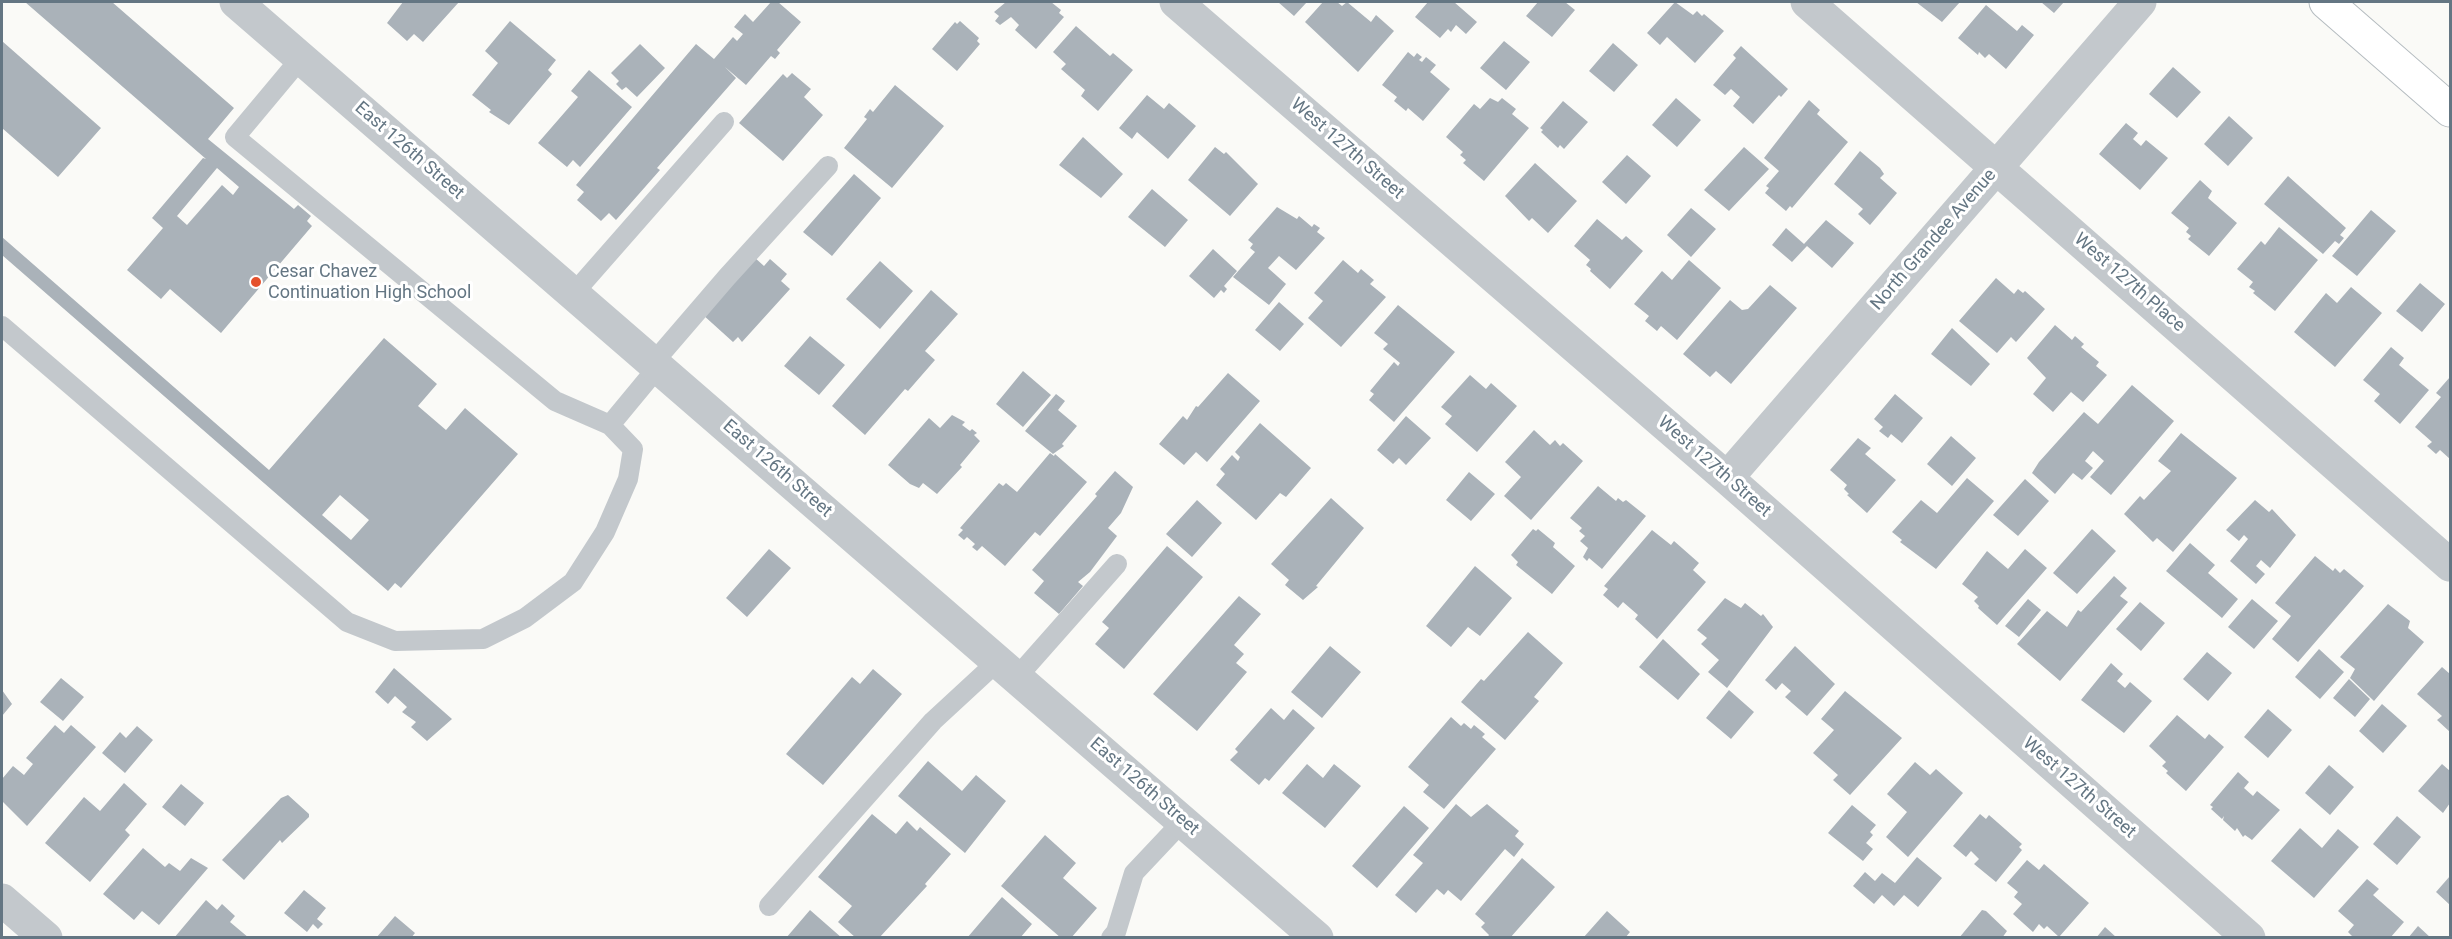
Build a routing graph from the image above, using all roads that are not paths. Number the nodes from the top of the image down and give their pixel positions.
1 (236, 2) edge
2 (1176, 2) edge
3 (1807, 2) edge
4 (2140, 2) edge
5 (2326, 2) edge
6 (301, 57) junction
7 (2451, 110) edge
8 (724, 122) dead end
9 (828, 166) dead end
10 (1997, 167) junction
11 (573, 294) junction
12 (2, 326) edge
13 (656, 365) junction
14 (610, 425) junction
15 (1727, 478) junction
16 (1117, 564) dead end
17 (2451, 565) edge
18 (1007, 669) junction
19 (1183, 821) junction
20 (2, 900) edge
21 (769, 906) dead end
22 (46, 938) edge
23 (1111, 938) edge
24 (1317, 938) edge
25 (2249, 938) edge

1 - 6 street, East 126th Street
2 - 15 street, West 127th Street
3 - 10 street, West 127th Place
4 - 10 street, North Grandee Avenue
5 - 7 main road
6 - 11 street, East 126th Street
6 - 14 lane
8 - 11 lane
9 - 13 lane
10 - 15 street, North Grandee Avenue
10 - 17 street, West 127th Place
11 - 13 street, East 126th Street
12 - 14 lane
13 - 14 lane
13 - 18 street, East 126th Street
15 - 25 street, West 127th Street
16 - 18 lane
18 - 19 street, East 126th Street
18 - 21 lane
19 - 23 lane
19 - 24 street, East 126th Street
20 - 22 street

